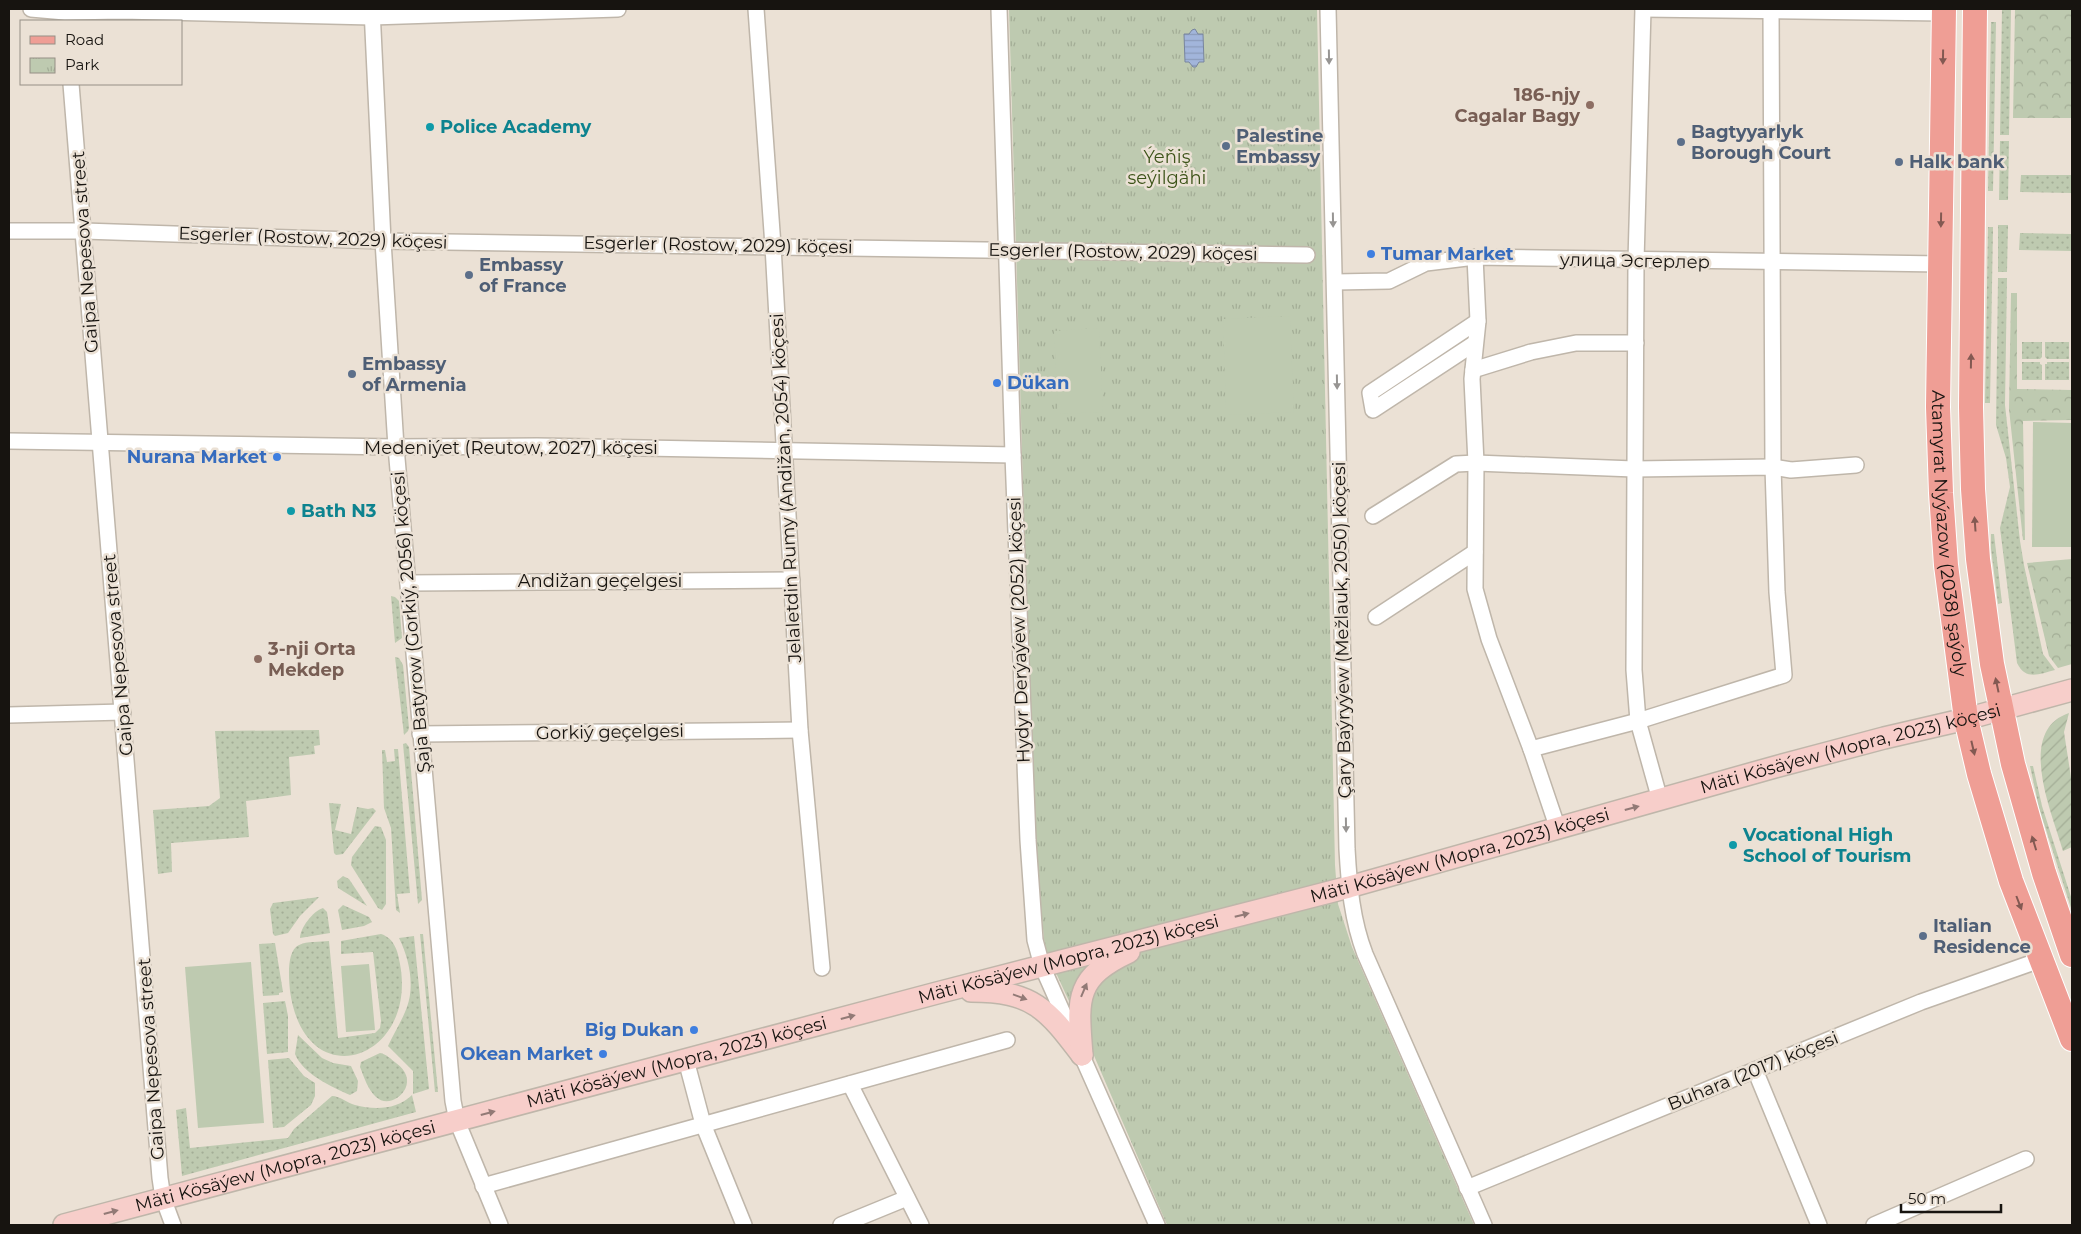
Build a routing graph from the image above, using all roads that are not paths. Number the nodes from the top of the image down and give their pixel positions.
1 (31, 9) edge
2 (618, 9) edge
3 (756, 9) edge
4 (999, 9) edge
5 (1328, 9) edge
6 (1643, 9) edge
7 (1975, 9) edge
8 (122, 10) edge
9 (1771, 10) edge
10 (1944, 11) edge
11 (372, 13) edge
12 (65, 14) edge
13 (71, 85) edge
14 (9, 231) edge
15 (84, 231) junction
16 (383, 241) junction
17 (773, 246) junction
18 (1007, 250) junction
19 (1307, 255) dead end
20 (1475, 257) junction
21 (1636, 261) junction
22 (1772, 263) junction
23 (1941, 264) junction
24 (1335, 282) junction
25 (1478, 321) junction
26 (1476, 343) junction
27 (1636, 343) junction
28 (1473, 370) junction
29 (9, 441) edge
30 (99, 443) junction
31 (396, 447) junction
32 (783, 451) junction
33 (1012, 455) junction
34 (1476, 463) junction
35 (1856, 465) dead end
36 (1773, 467) junction
37 (1634, 469) junction
38 (1373, 516) dead end
39 (1475, 552) junction
40 (792, 580) junction
41 (408, 583) junction
42 (1376, 617) dead end
43 (2072, 690) edge
44 (2002, 710) junction
45 (122, 712) junction
46 (9, 715) edge
47 (1966, 719) junction
48 (1638, 721) junction
49 (800, 730) junction
50 (420, 734) junction
51 (1531, 749) junction
52 (1660, 800) junction
53 (1558, 829) junction
54 (1349, 887) junction
55 (1165, 935) junction
56 (2070, 946) edge
57 (2040, 960) junction
58 (1042, 966) junction
59 (822, 968) dead end
60 (937, 993) junction
61 (2072, 1039) edge
62 (1007, 1040) dead end
63 (1082, 1056) junction
64 (686, 1060) junction
65 (1756, 1070) junction
66 (850, 1084) junction
67 (457, 1121) junction
68 (703, 1124) junction
69 (2026, 1159) dead end
70 (483, 1186) junction
71 (1467, 1188) junction
72 (163, 1198) junction
73 (907, 1198) junction
74 (64, 1225) edge
75 (173, 1225) edge
76 (500, 1225) edge
77 (744, 1225) edge
78 (841, 1225) edge
79 (921, 1225) edge
80 (1157, 1225) edge
81 (1484, 1225) edge
82 (1819, 1225) edge
83 (1874, 1225) edge

1 - 12 street
2 - 11 street
3 - 17 street, Jelaletdin Rumy (Andižan, 2054) köçesi
4 - 18 street, Hydyr Derýaýew (2052) köçesi
5 -> 24 street, Çary Baýryýew (Mežlauk, 2050) köçesi
6 - 9 street
6 - 21 street
44 -> 7 main road, Atamyrat Nyýazow (2038) şaýoly
8 - 11 street
8 - 12 street
9 - 10 street
9 - 22 street
10 -> 23 main road, Atamyrat Nyýazow (2038) şaýoly
11 - 16 street, Şaja Batyrow (Gorkiý, 2056) köçesi
13 - 15 street, Gaipa Nepesova street
14 - 15 street, Esgerler (Rostow, 2029) köçesi
15 - 16 street, Esgerler (Rostow, 2029) köçesi
15 - 30 street, Gaipa Nepesova street
16 - 17 street, Esgerler (Rostow, 2029) köçesi
16 - 31 street, Şaja Batyrow (Gorkiý, 2056) köçesi
17 - 18 street, Esgerler (Rostow, 2029) köçesi
17 - 32 street, Jelaletdin Rumy (Andižan, 2054) köçesi
18 - 19 street, Esgerler (Rostow, 2029) köçesi
18 - 33 street, Hydyr Derýaýew (2052) köçesi
20 - 21 street, улица Эсгерлер
20 - 24 street, улица Эсгерлер
20 - 25 street
21 - 22 street, улица Эсгерлер
21 - 27 street
22 - 23 street, улица Эсгерлер
22 - 36 street
23 - 47 main road, Atamyrat Nyýazow (2038) şaýoly
24 -> 54 street, Çary Baýryýew (Mežlauk, 2050) köçesi
25 - 26 street
25 - 26 street
26 - 28 street
27 - 28 street
27 - 37 street
28 - 34 street
29 - 30 street, Medeniýet (Reutow, 2027) köçesi
30 - 31 street, Medeniýet (Reutow, 2027) köçesi
30 - 45 street, Gaipa Nepesova street
31 - 32 street, Medeniýet (Reutow, 2027) köçesi
31 - 41 street, Şaja Batyrow (Gorkiý, 2056) köçesi
32 - 33 street, Medeniýet (Reutow, 2027) köçesi
32 - 40 street, Jelaletdin Rumy (Andižan, 2054) köçesi
33 - 58 street, Hydyr Derýaýew (2052) köçesi
34 - 37 street
34 - 38 street
34 - 39 street
35 - 36 street
36 - 37 street
36 - 48 street
37 - 48 street
39 - 42 street
39 - 51 street
40 - 41 street, Andižan geçelgesi
40 - 49 street, Jelaletdin Rumy (Andižan, 2054) köçesi
41 - 50 street, Şaja Batyrow (Gorkiý, 2056) köçesi
43 - 44 street, Mäti Kösäýew (Mopra, 2023) köçesi
44 - 47 street, Mäti Kösäýew (Mopra, 2023) köçesi
56 -> 44 main road, Atamyrat Nyýazow (2038) şaýoly
45 - 46 street
45 - 72 street, Gaipa Nepesova street
47 - 52 street, Mäti Kösäýew (Mopra, 2023) köçesi
47 -> 57 main road, Atamyrat Nyýazow (2038) şaýoly
48 - 51 street
48 - 52 street
49 - 50 street, Gorkiý geçelgesi
49 - 59 street, Jelaletdin Rumy (Andižan, 2054) köçesi
50 - 67 street, Şaja Batyrow (Gorkiý, 2056) köçesi
51 - 53 street
53 -> 52 street, Mäti Kösäýew (Mopra, 2023) köçesi
53 - 54 street, Mäti Kösäýew (Mopra, 2023) köçesi
55 -> 54 street, Mäti Kösäýew (Mopra, 2023) köçesi
54 - 71 street, Çary Baýryýew (Mežlauk, 2050) köçesi
55 - 58 street, Mäti Kösäýew (Mopra, 2023) köçesi
63 -> 55 street
57 - 61 main road, Atamyrat Nyýazow (2038) şaýoly
57 - 65 street, Buhara (2017) köçesi
58 - 60 street, Mäti Kösäýew (Mopra, 2023) köçesi
58 - 63 street, Hydyr Derýaýew (2052) köçesi
60 -> 63 street
64 -> 60 street, Mäti Kösäýew (Mopra, 2023) köçesi
62 - 66 street
63 - 80 street, Hydyr Derýaýew (2052) köçesi
67 -> 64 street, Mäti Kösäýew (Mopra, 2023) köçesi
64 - 68 street
65 - 71 street, Buhara (2017) köçesi
65 - 82 street
66 - 68 street
66 - 73 street
67 - 70 street, Şaja Batyrow (Gorkiý, 2056) köçesi
67 - 72 street, Mäti Kösäýew (Mopra, 2023) köçesi
68 - 70 street
68 - 77 street
69 - 83 street
70 - 76 street, Şaja Batyrow (Gorkiý, 2056) köçesi
71 - 81 street, Çary Baýryýew (Mežlauk, 2050) köçesi
74 -> 72 street, Mäti Kösäýew (Mopra, 2023) köçesi
72 - 75 street, Gaipa Nepesova street
73 - 78 street
73 - 79 street

